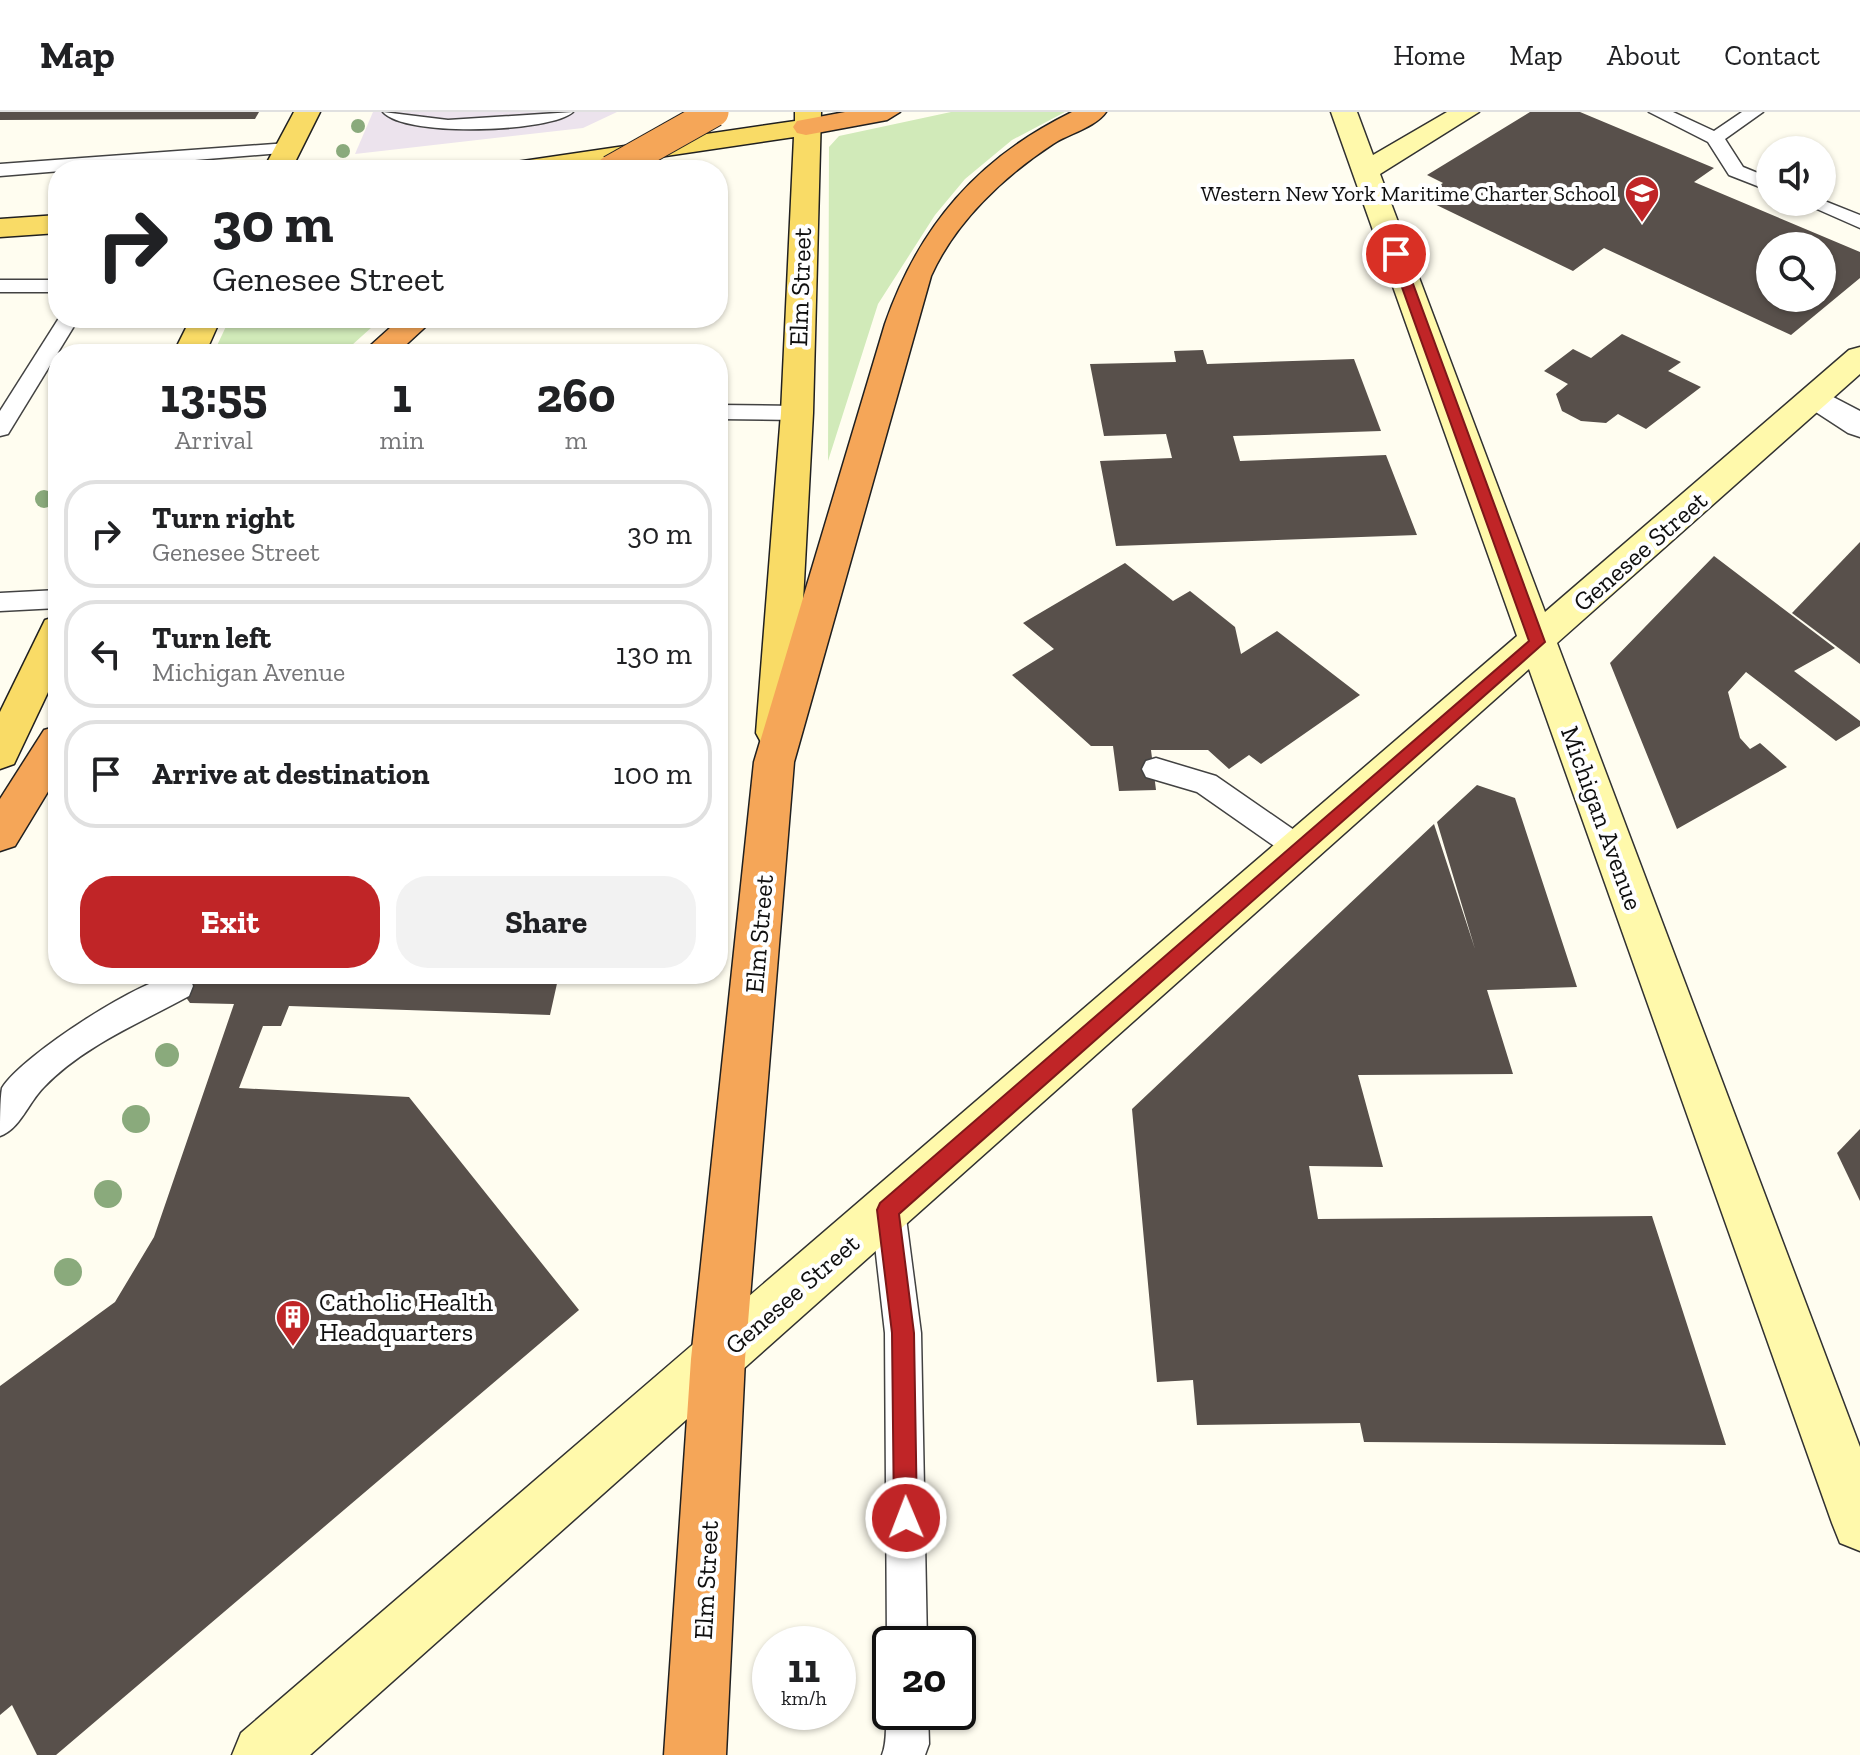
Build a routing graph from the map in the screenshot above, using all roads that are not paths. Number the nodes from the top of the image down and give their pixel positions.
1 (307, 112) edge
2 (392, 112) edge
3 (564, 112) edge
4 (714, 112) edge
5 (887, 112) edge
6 (1093, 112) edge
7 (1344, 112) edge
8 (1466, 112) edge
9 (1658, 112) edge
10 (1754, 112) edge
11 (807, 120) edge
12 (1715, 138) junction
13 (283, 159) edge
14 (257, 160) edge
15 (574, 160) edge
16 (629, 160) edge
17 (48, 168) edge
18 (0, 170) edge
19 (1366, 171) junction
20 (1756, 179) edge
21 (1836, 212) edge
22 (1860, 222) edge
23 (48, 225) edge
24 (0, 228) edge
25 (0, 286) edge
26 (48, 286) edge
27 (408, 328) edge
28 (389, 344) edge
29 (48, 352) edge
30 (1860, 357) edge
31 (1816, 398) junction
32 (728, 412) edge
33 (797, 413) junction
34 (1860, 426) edge
35 (0, 429) edge
36 (48, 600) edge
37 (0, 602) edge
38 (1537, 642) junction
39 (48, 651) edge
40 (0, 753) edge
41 (48, 757) edge
42 (774, 762) junction
43 (1156, 769) dead end
44 (0, 834) edge
45 (1300, 849) junction
46 (178, 986) dead end
47 (0, 1121) edge
48 (888, 1210) junction
49 (718, 1359) junction
50 (1860, 1523) edge
51 (907, 1626) edge
52 (908, 1730) edge
53 (263, 1755) edge
54 (695, 1755) edge
55 (903, 1755) edge

1 - 13 main road
2 - 3 lane
4 - 16 highway, bridge
5 - 11 highway
6 - 42 highway
7 - 19 street, Michigan Avenue
8 - 19 street
9 - 12 lane
10 - 12 lane
11 - 15 main road
11 - 33 main road, Elm Street
12 - 20 lane
13 - 14 lane
17 - 18 lane
19 - 38 street, Michigan Avenue
21 - 22 lane
23 - 24 main road
25 - 26 lane
27 - 28 highway
29 - 35 lane
30 - 31 street, Genesee Street
31 - 34 street
31 - 38 street, Genesee Street
32 - 33 lane
33 - 42 main road, Elm Street
36 - 37 lane
38 - 45 street, Genesee Street
38 - 50 street, Michigan Avenue
39 - 40 main road
41 - 44 highway
42 - 49 highway, Elm Street
43 - 45 lane
45 - 48 street, Genesee Street
46 - 47 lane
48 - 49 street, Genesee Street
48 - 51 lane
49 - 53 street, Genesee Street
49 - 54 highway, Elm Street
52 - 55 lane

